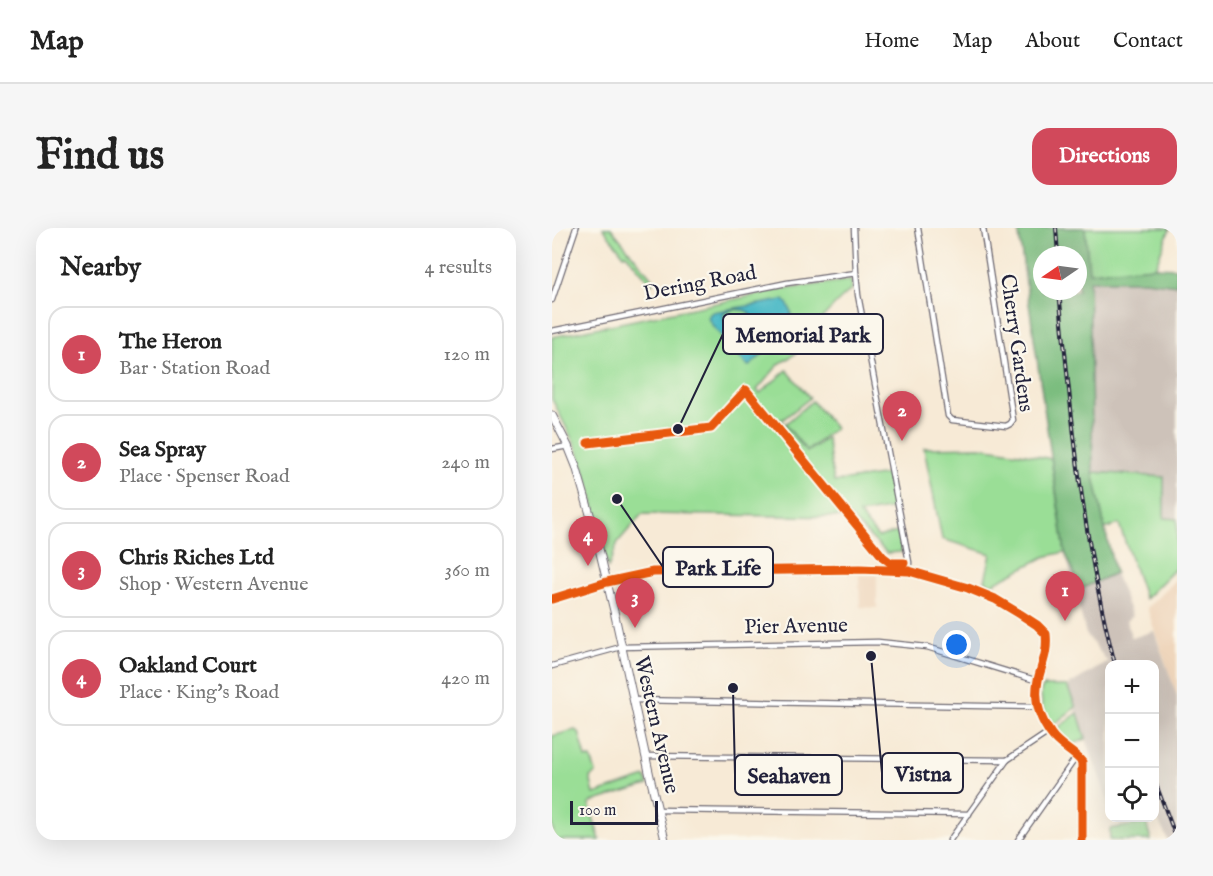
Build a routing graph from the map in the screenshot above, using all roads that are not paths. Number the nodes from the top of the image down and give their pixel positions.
1 (576, 228) edge
2 (854, 228) edge
3 (918, 228) edge
4 (983, 228) edge
5 (855, 273) junction
6 (552, 300) edge
7 (552, 331) edge
8 (552, 415) edge
9 (568, 446) junction
10 (552, 449) edge
11 (909, 571) junction
12 (607, 582) junction
13 (552, 599) edge
14 (621, 647) junction
15 (552, 666) edge
16 (1038, 681) junction
17 (633, 700) junction
18 (1038, 707) junction
19 (1049, 732) junction
20 (645, 756) junction
21 (1077, 756) junction
22 (1007, 760) junction
23 (658, 810) junction
24 (969, 814) junction
25 (665, 840) edge
26 (950, 840) edge
27 (1018, 840) edge
28 (1082, 840) edge

1 - 6 street
2 - 5 street
3 - 4 street, Cherry Gardens
5 - 7 street, Dering Road
5 - 11 street
8 - 9 street, Western Avenue
9 - 10 street
9 - 12 street, Western Avenue
11 - 12 street
11 - 16 street
12 - 13 street
12 - 14 street, Western Avenue
14 - 15 street, Pier Avenue
14 - 16 street, Pier Avenue
14 - 17 street, Western Avenue
16 - 18 street
17 - 18 street
17 - 20 street, Western Avenue
18 - 19 street
19 - 21 street
19 - 22 street
20 - 22 street
20 - 23 street, Western Avenue
21 - 27 street
21 - 28 street
22 - 24 street
23 - 24 street
23 - 25 street, Western Avenue
24 - 26 street

